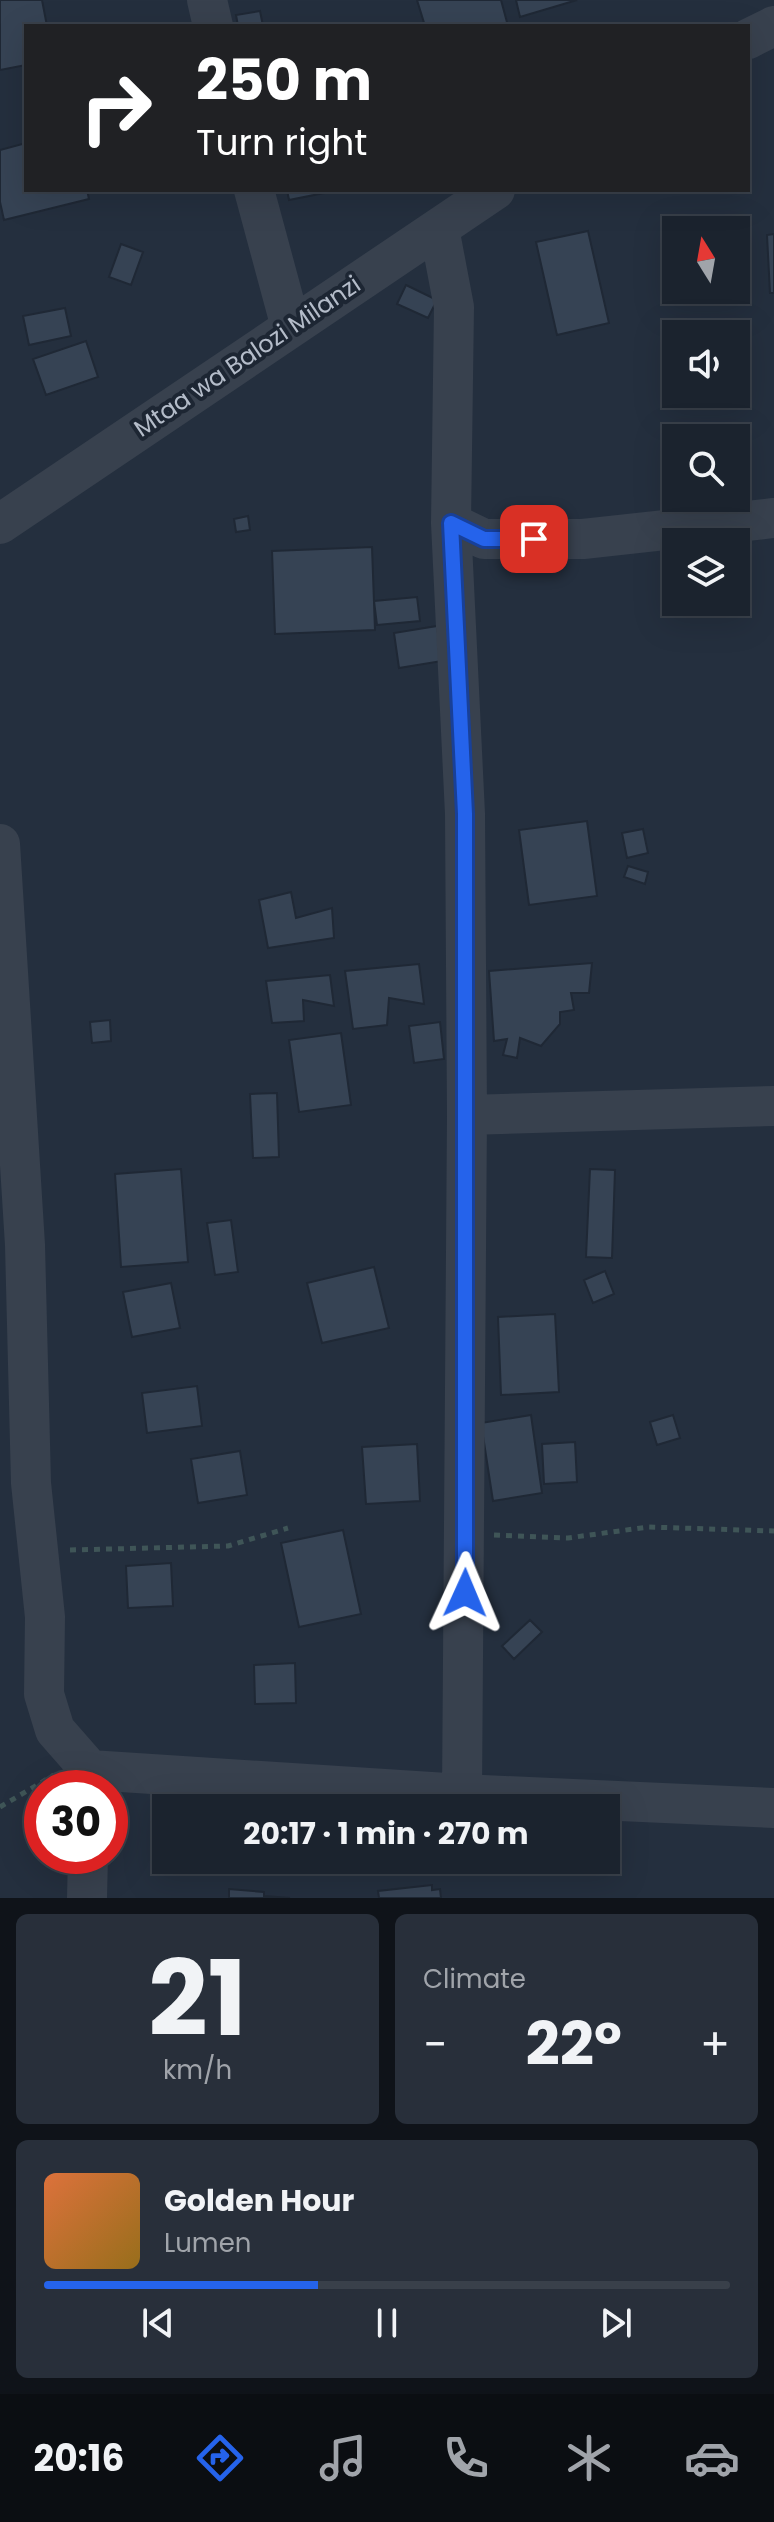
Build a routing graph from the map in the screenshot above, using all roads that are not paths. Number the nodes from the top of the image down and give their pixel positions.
1 (207, 0) edge
2 (213, 24) edge
3 (774, 26) edge
4 (750, 38) edge
5 (255, 192) edge
6 (492, 192) edge
7 (439, 228) junction
8 (291, 327) junction
9 (774, 518) edge
10 (451, 523) junction
11 (0, 524) edge
12 (0, 844) edge
13 (774, 1106) edge
14 (467, 1115) junction
15 (85, 1770) edge
16 (128, 1774) edge
17 (462, 1794) joint
18 (620, 1801) edge
19 (774, 1808) edge
20 (88, 1874) edge
21 (87, 1898) edge

1 - 2 street
3 - 4 street
5 - 8 street
6 - 7 street, Mtaa wa Balozi Milanzi
7 - 8 street, Mtaa wa Balozi Milanzi
7 - 10 street
8 - 11 street, Mtaa wa Balozi Milanzi
9 - 10 street
10 - 14 street
12 - 15 street
13 - 14 street
14 - 17 street
16 - 17 street
18 - 19 street
20 - 21 street

